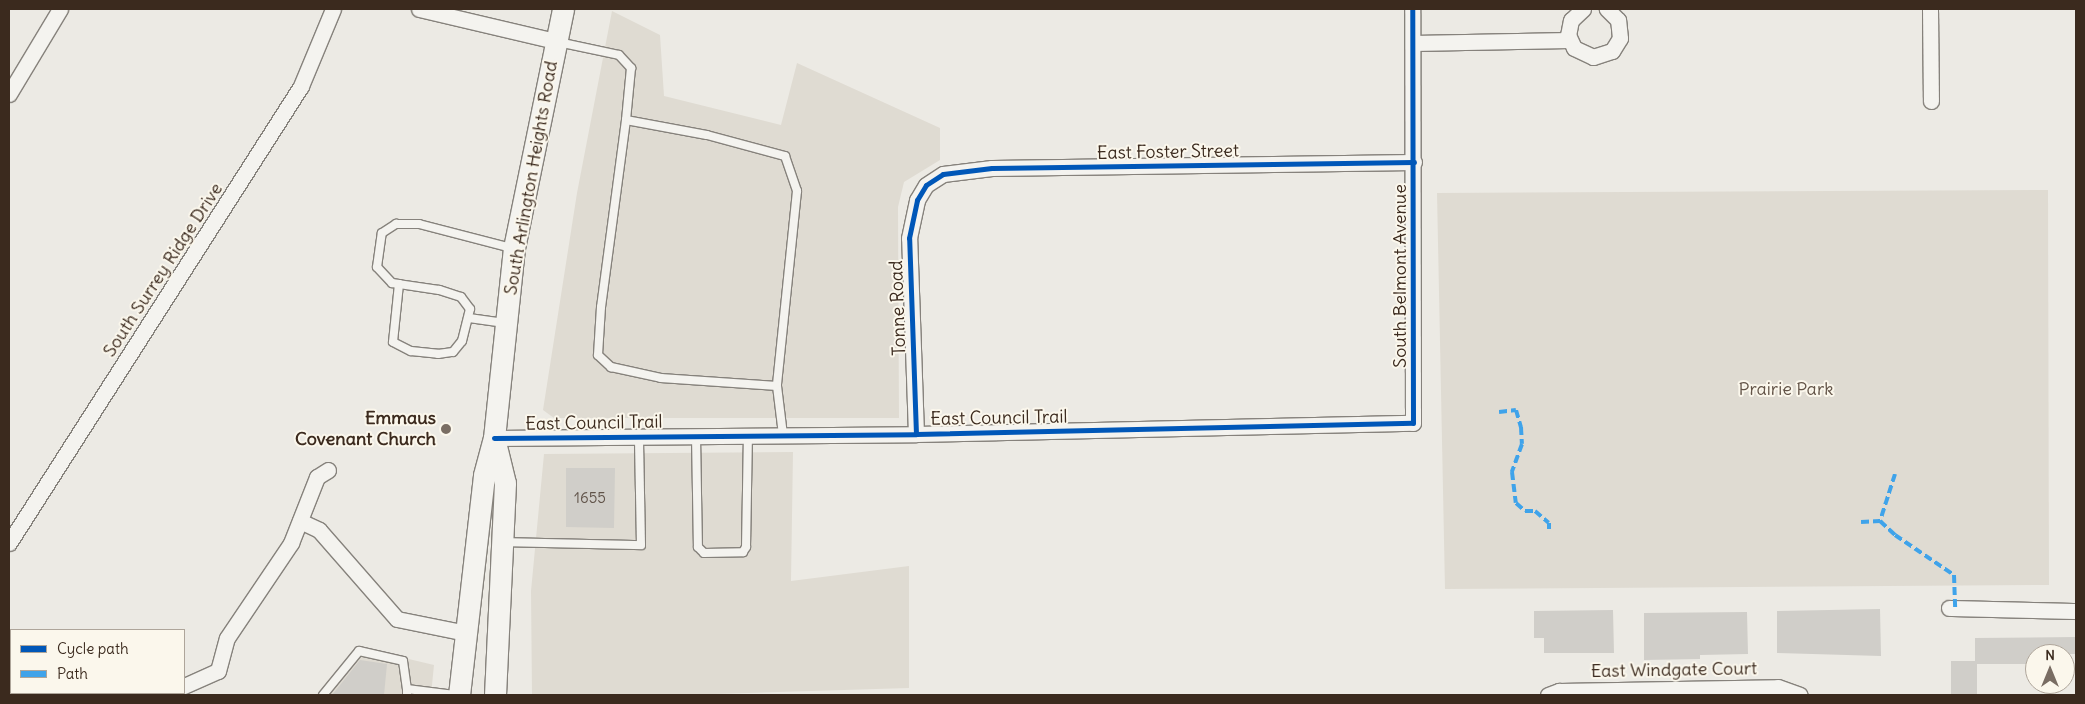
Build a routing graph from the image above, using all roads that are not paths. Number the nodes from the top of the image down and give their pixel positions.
1 (60, 9) edge
2 (333, 9) edge
3 (418, 9) edge
4 (563, 9) edge
5 (1412, 9) edge
6 (1583, 9) edge
7 (1607, 9) edge
8 (1930, 9) edge
9 (1569, 40) junction
10 (555, 41) junction
11 (1413, 43) junction
12 (9, 94) edge
13 (1931, 101) dead end
14 (626, 120) junction
15 (1414, 162) junction
16 (926, 185) joint
17 (514, 248) junction
18 (398, 284) junction
19 (469, 318) junction
20 (506, 323) junction
21 (777, 386) junction
22 (1413, 423) joint
23 (916, 434) junction
24 (783, 435) junction
25 (696, 436) junction
26 (748, 436) junction
27 (639, 437) junction
28 (494, 438) junction
29 (328, 470) dead end
30 (300, 522) junction
31 (502, 542) junction
32 (9, 543) edge
33 (1949, 608) dead end
34 (2076, 611) edge
35 (466, 633) junction
36 (185, 686) edge
37 (407, 692) edge
38 (323, 695) edge
39 (455, 695) edge
40 (459, 695) edge
41 (495, 695) edge
42 (1548, 695) edge
43 (1800, 695) edge

1 - 12 street
2 - 32 street, South Surrey Ridge Drive
3 - 10 street
4 - 10 main road, South Arlington Heights Road
5 - 11 street, South Belmont Avenue
6 - 9 street
7 - 9 street
8 - 13 street
9 - 11 street
10 - 14 lane
10 - 17 main road, South Arlington Heights Road
11 - 15 street, South Belmont Avenue
14 - 21 lane
14 - 21 lane
15 - 16 street, East Foster Street
15 - 22 street, South Belmont Avenue
16 - 23 street, Tonne Road
17 - 18 lane
17 - 20 main road, South Arlington Heights Road
18 - 19 lane
18 - 19 lane
19 - 20 lane
20 - 28 main road, South Arlington Heights Road
21 - 24 lane
22 - 23 street, East Council Trail
23 - 24 street, East Council Trail
24 - 26 street, East Council Trail
25 - 26 street, East Council Trail
25 - 26 lane
25 - 27 street, East Council Trail
27 - 28 street, East Council Trail
27 - 31 lane
28 - 31 main road, South Arlington Heights Road
28 - 35 main road, South Arlington Heights Road
29 - 30 street
30 - 35 street
30 - 36 street
31 - 41 main road, South Arlington Heights Road
33 - 34 street
35 - 40 main road, South Arlington Heights Road
37 - 38 lane
37 - 39 lane
42 - 43 street, East Windgate Court

